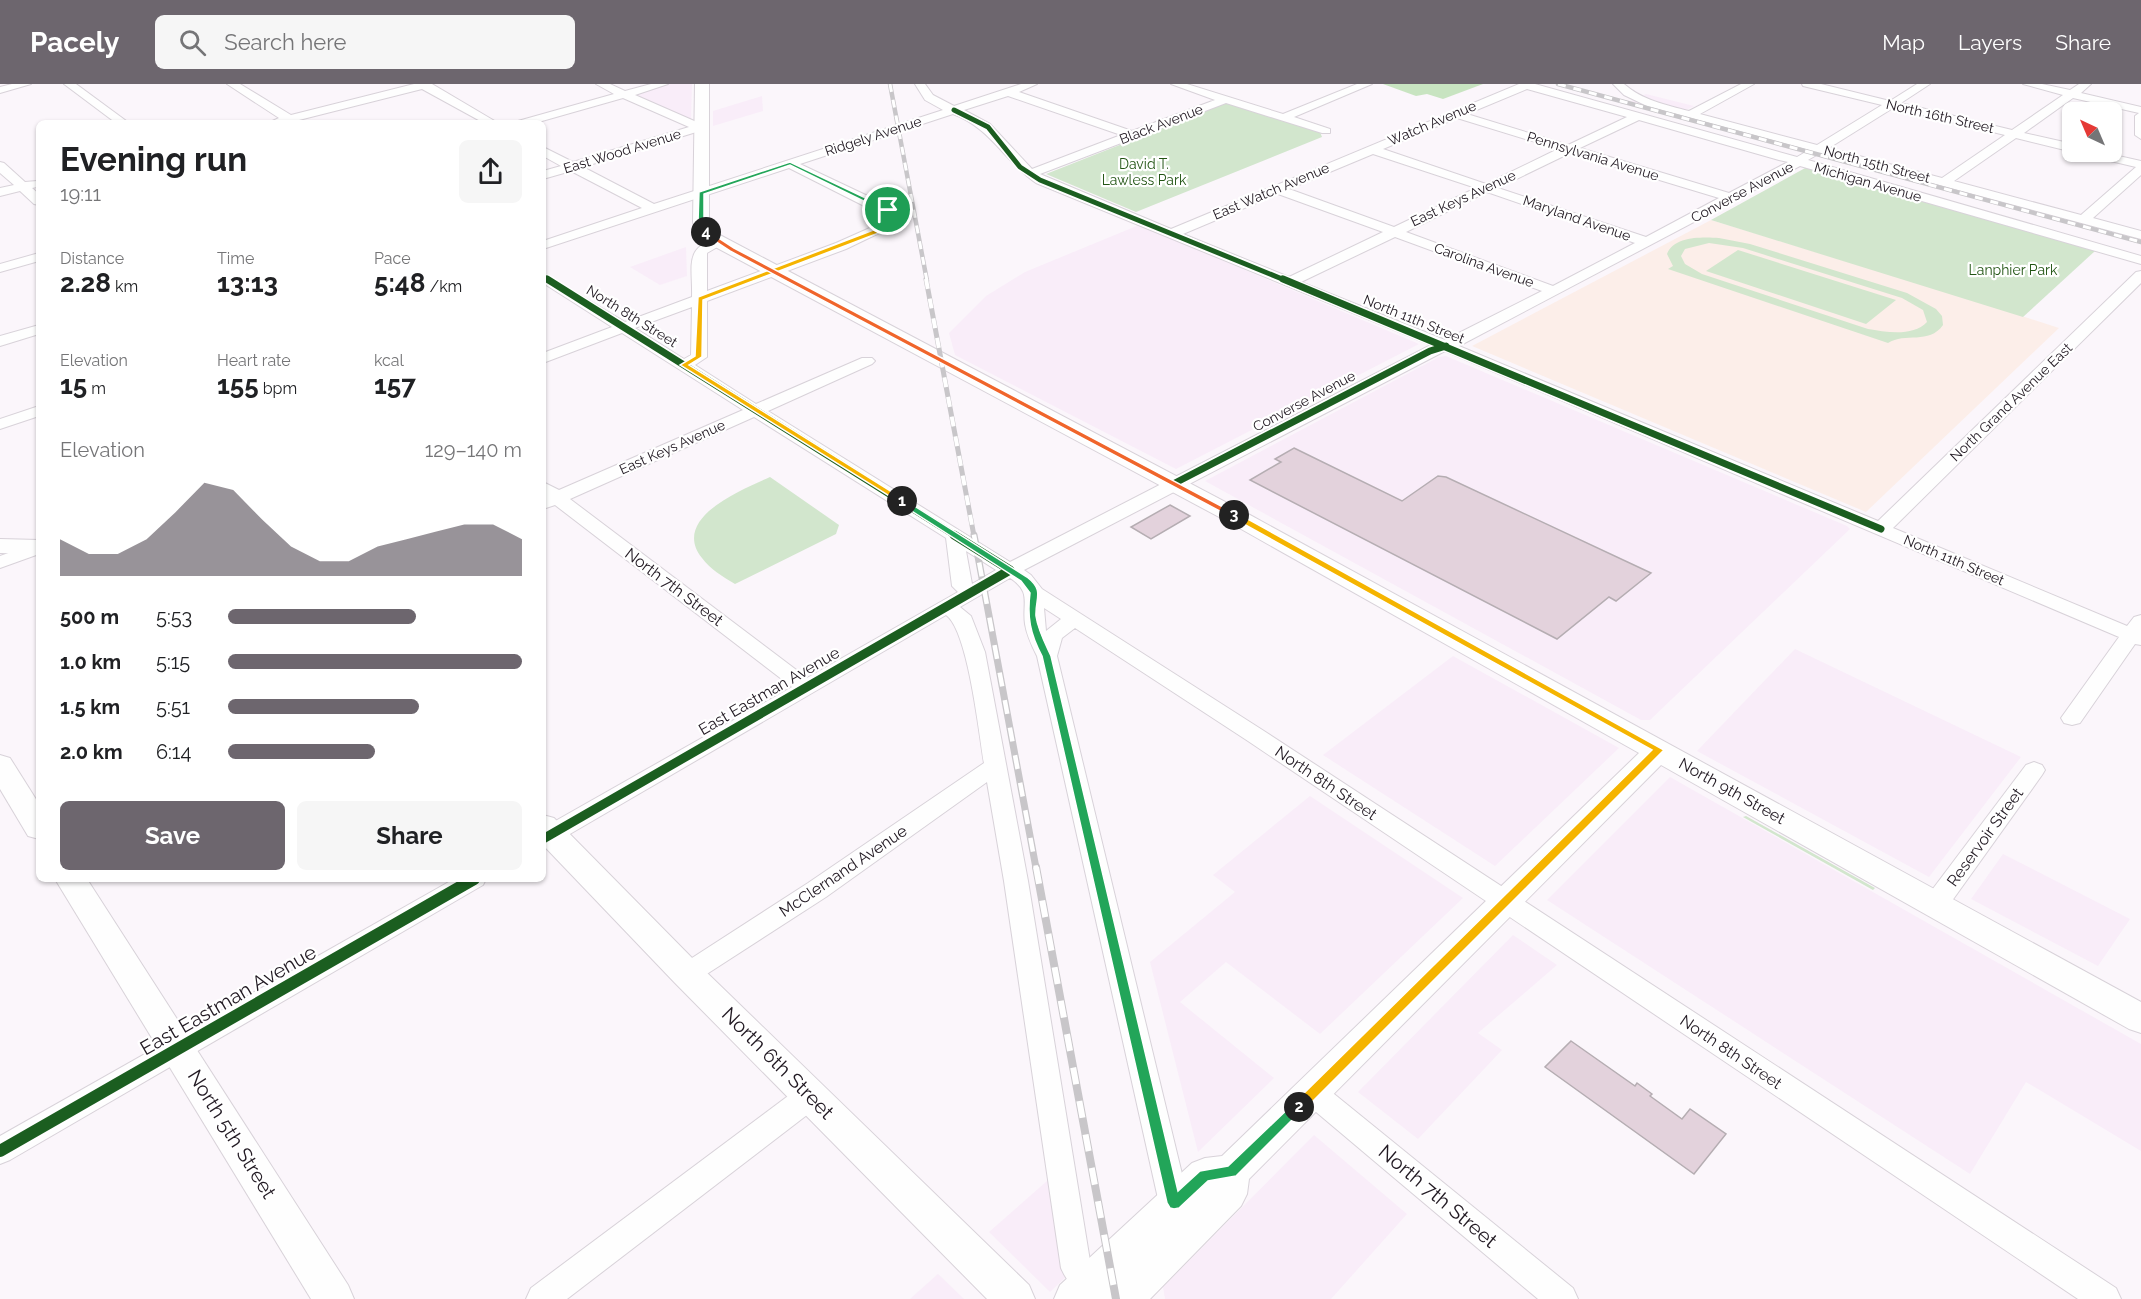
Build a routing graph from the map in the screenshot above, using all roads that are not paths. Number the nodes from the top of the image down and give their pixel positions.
1 (26, 84) edge
2 (69, 84) edge
3 (232, 84) edge
4 (425, 84) edge
5 (601, 84) edge
6 (663, 84) edge
7 (702, 84) edge
8 (920, 84) edge
9 (1032, 84) edge
10 (1176, 84) edge
11 (1367, 84) edge
12 (1618, 84) edge
13 (1749, 84) edge
14 (1807, 84) edge
15 (1925, 84) edge
16 (2028, 84) edge
17 (2086, 84) edge
18 (1526, 85) edge
19 (1194, 86) edge
20 (0, 90) edge
21 (1008, 92) junction
22 (2071, 94) junction
23 (624, 95) junction
24 (1226, 100) junction
25 (1891, 104) junction
26 (954, 110) junction
27 (2141, 110) edge
28 (1455, 114) junction
29 (1689, 115) junction
30 (1638, 116) junction
31 (2141, 116) edge
32 (1283, 118) junction
33 (119, 120) edge
34 (291, 120) edge
35 (297, 120) edge
36 (487, 120) edge
37 (533, 120) edge
38 (702, 127) junction
39 (1326, 131) dead end
40 (2015, 133) junction
41 (1132, 135) junction
42 (2141, 135) edge
43 (2062, 145) edge
44 (1569, 148) junction
45 (1818, 148) junction
46 (1371, 149) junction
47 (546, 153) edge
48 (2122, 160) edge
49 (1798, 161) junction
50 (790, 164) junction
51 (2141, 165) edge
52 (0, 166) edge
53 (572, 166) junction
54 (2141, 170) edge
55 (546, 174) edge
56 (1030, 174) junction
57 (1945, 182) junction
58 (36, 183) edge
59 (22, 187) junction
60 (1486, 188) junction
61 (1277, 189) junction
62 (0, 192) edge
63 (701, 193) junction
64 (1731, 198) junction
65 (36, 199) edge
66 (653, 208) junction
67 (2084, 220) junction
68 (1394, 231) junction
69 (1171, 234) junction
70 (2141, 235) edge
71 (719, 242) junction
72 (1647, 242) junction
73 (546, 244) edge
74 (36, 258) edge
75 (2141, 261) edge
76 (0, 268) edge
77 (774, 271) junction
78 (2141, 275) edge
79 (546, 279) edge
80 (1289, 282) junction
81 (1555, 291) junction
82 (700, 299) junction
83 (624, 327) junction
84 (36, 330) edge
85 (0, 341) edge
86 (1446, 346) junction
87 (546, 357) edge
88 (867, 361) dead end
89 (684, 365) junction
90 (757, 410) junction
91 (36, 412) edge
92 (0, 424) edge
93 (1175, 483) junction
94 (547, 496) edge
95 (1881, 529) junction
96 (955, 536) junction
97 (0, 546) edge
98 (36, 548) edge
99 (36, 549) edge
100 (0, 562) edge
101 (1010, 570) junction
102 (970, 592) junction
103 (1035, 593) junction
104 (946, 606) junction
105 (1076, 618) junction
106 (2138, 631) edge
107 (1047, 656) junction
108 (806, 687) junction
109 (2072, 718) dead end
110 (1659, 750) junction
111 (0, 765) edge
112 (996, 765) junction
113 (2034, 770) dead end
114 (36, 823) edge
115 (546, 833) edge
116 (73, 882) edge
117 (469, 882) edge
118 (1505, 902) junction
119 (1935, 905) junction
120 (687, 974) junction
121 (2141, 1019) edge
122 (179, 1049) junction
123 (1313, 1093) junction
124 (810, 1096) junction
125 (0, 1151) edge
126 (1231, 1172) junction
127 (1174, 1203) junction
128 (1117, 1291) edge
129 (334, 1299) edge
130 (542, 1299) edge
131 (1015, 1299) edge
132 (1562, 1299) edge
133 (2105, 1299) edge

1 - 20 street
2 - 33 street
3 - 34 street
4 - 35 street
4 - 36 street
5 - 23 street
6 - 23 street
7 - 38 main road
8 - 26 street, North 11th Street
9 - 21 street, Ridgely Avenue
10 - 19 street
11 - 32 street
12 - 29 street, North 15th Street
13 - 29 street
14 - 25 street, North 16th Street
15 - 25 street, Converse Avenue
16 - 22 street
17 - 22 street
18 - 28 street, Watch Avenue
18 - 30 street, Michigan Avenue
19 - 24 street
21 - 26 street, Ridgely Avenue
21 - 41 street
22 - 27 street
22 - 40 street
23 - 37 street
23 - 38 street
24 - 32 street
24 - 41 street, Black Avenue
25 - 40 street, North 16th Street
25 - 45 street, Converse Avenue
26 - 50 street, Ridgely Avenue
26 - 56 street, North 11th Street
28 - 44 street, Pennsylvania Avenue
28 - 46 street, Watch Avenue
29 - 45 street, North 15th Street
30 - 44 street, East Keys Avenue
30 - 49 street, Michigan Avenue
31 - 42 street
32 - 39 street
38 - 53 street, East Wood Avenue
38 - 63 main road
40 - 43 street, North 16th Street
40 - 57 street
41 - 56 street, Black Avenue
44 - 60 street, East Keys Avenue
44 - 64 street, Pennsylvania Avenue
45 - 49 street, Converse Avenue
45 - 57 street, North 15th Street
46 - 60 street, Maryland Avenue
46 - 61 street, East Watch Avenue
47 - 53 street
48 - 51 street
49 - 64 street, Converse Avenue
49 - 75 street, Michigan Avenue
50 - 63 street, Ridgely Avenue
50 - 77 street
52 - 59 street
53 - 55 street, East Wood Avenue
53 - 66 street
54 - 67 street
56 - 69 street, North 11th Street
57 - 67 street, North 15th Street
58 - 59 street
59 - 62 street
59 - 65 street
60 - 68 street, East Keys Avenue
60 - 72 street, Maryland Avenue
61 - 68 street, Carolina Avenue
61 - 69 street, East Watch Avenue
63 - 66 street, Ridgely Avenue
63 - 71 main road
64 - 72 street, Converse Avenue
66 - 73 street, Ridgely Avenue
67 - 70 street, North 15th Street
68 - 80 street, East Keys Avenue
68 - 81 street, Carolina Avenue
69 - 80 street, North 11th Street
71 - 77 main road, North 9th Street
71 - 82 street
72 - 81 street, Converse Avenue
74 - 76 street
77 - 82 street
77 - 93 main road, North 9th Street
78 - 95 street, North Grand Avenue East
79 - 83 street, North 8th Street
80 - 86 street, North 11th Street
81 - 86 street, Converse Avenue
82 - 83 street
82 - 89 street
83 - 87 street
83 - 89 street, North 8th Street
84 - 85 street
86 - 93 street, Converse Avenue
86 - 95 street, North 11th Street
88 - 90 street, East Keys Avenue
89 - 90 street, North 8th Street
90 - 94 street, East Keys Avenue
90 - 96 street, North 8th Street
91 - 92 street
93 - 101 street, Converse Avenue
93 - 110 main road, North 9th Street
94 - 108 street, North 7th Street
95 - 106 street, North 11th Street
96 - 101 street, North 8th Street
96 - 102 street
97 - 98 main road
99 - 100 street
101 - 102 street, East Eastman Avenue
101 - 103 street, North 8th Street
102 - 104 street, East Eastman Avenue
103 - 105 street, North 8th Street
103 - 107 street
104 - 108 street, East Eastman Avenue
104 - 112 street
105 - 107 street
105 - 118 street, North 8th Street
106 - 109 street
107 - 127 street
108 - 115 street, East Eastman Avenue
110 - 118 main road
110 - 119 main road, North 9th Street
111 - 114 main road
112 - 120 street, McClernand Avenue
112 - 128 street
113 - 119 street, Reservoir Street
115 - 120 main road, North 6th Street
116 - 122 main road, North 5th Street
117 - 122 street, East Eastman Avenue
118 - 123 main road
118 - 133 street, North 8th Street
119 - 121 main road, North 9th Street
120 - 124 main road, North 6th Street
122 - 125 street, East Eastman Avenue
122 - 129 main road, North 5th Street
123 - 126 main road
123 - 132 street, North 7th Street
124 - 130 street
124 - 131 main road, North 6th Street
126 - 127 main road
126 - 128 main road
127 - 128 main road

